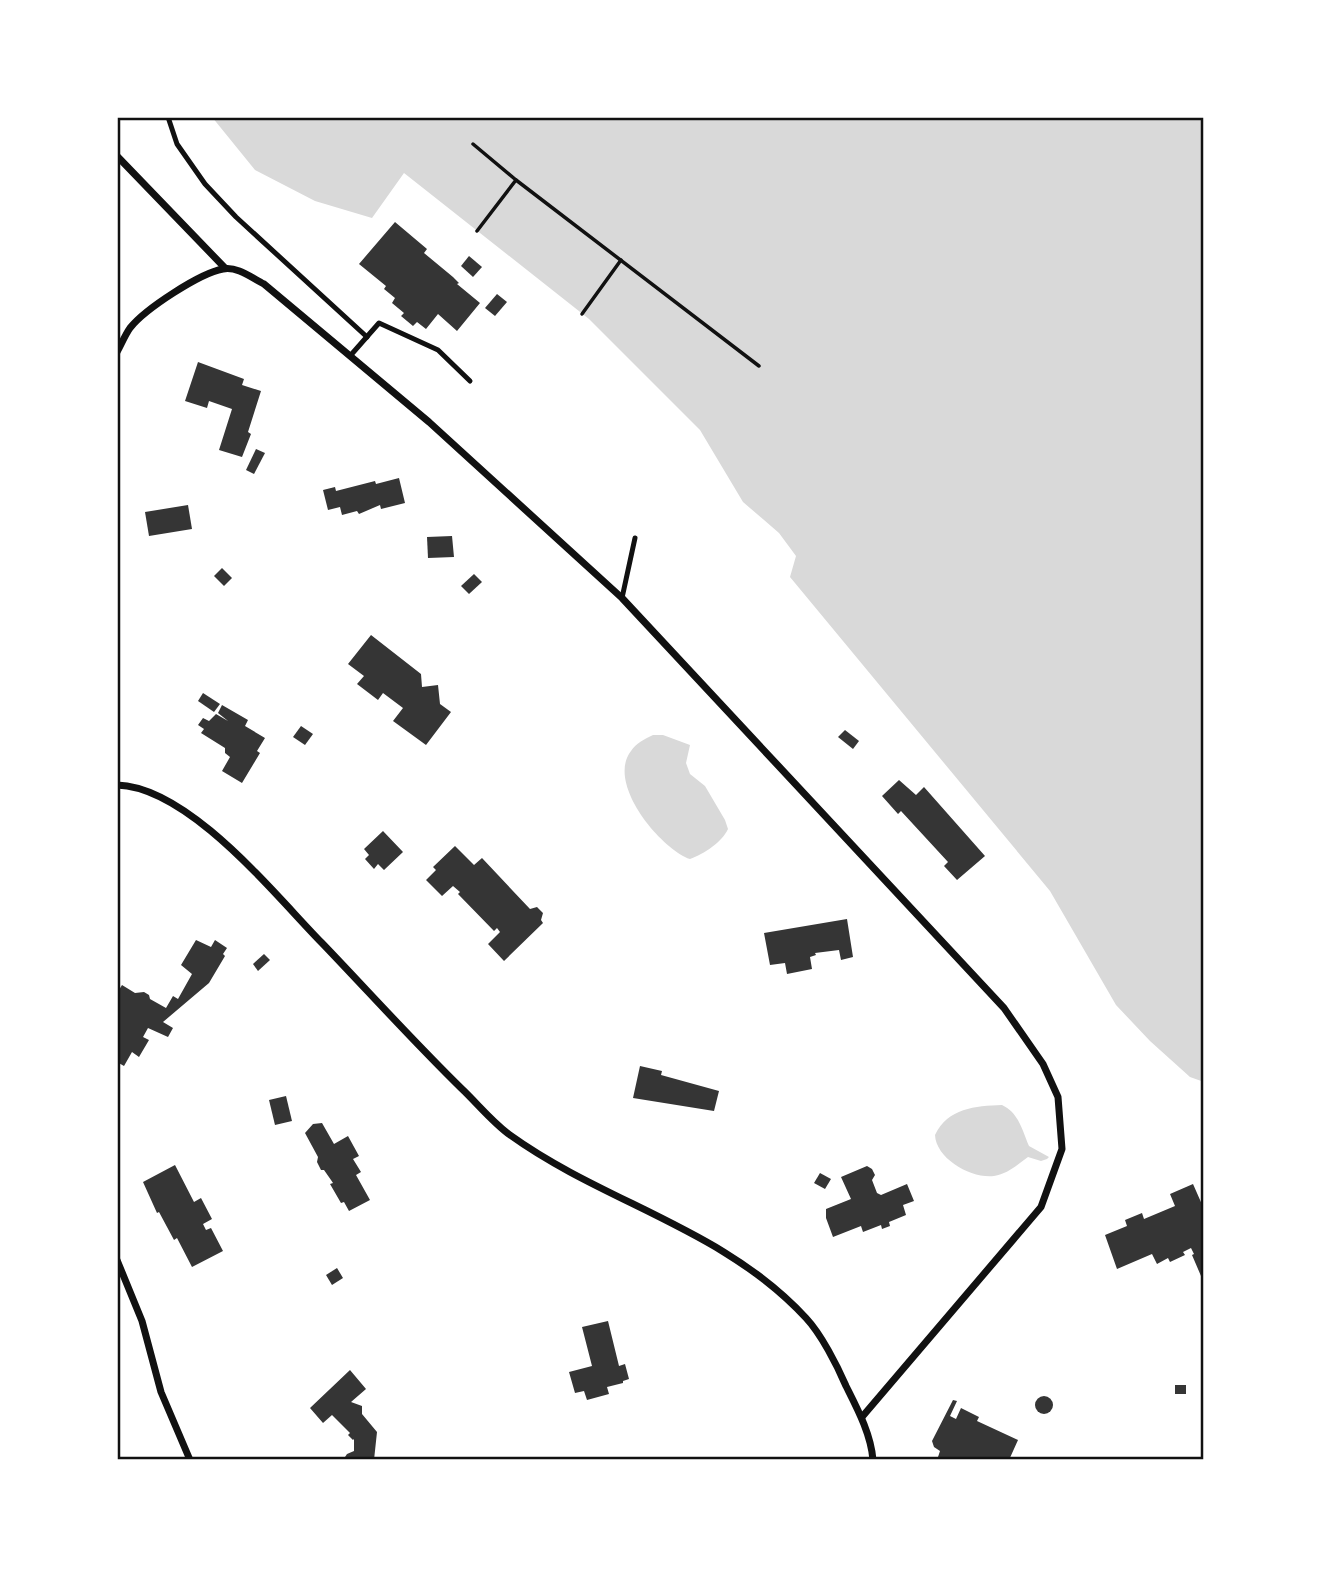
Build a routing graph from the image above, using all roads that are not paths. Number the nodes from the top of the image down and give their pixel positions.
1 (168, 117) edge
2 (117, 156) edge
3 (225, 268) junction
4 (367, 337) junction
5 (117, 352) edge
6 (350, 356) junction
7 (470, 381) dead end
8 (635, 538) dead end
9 (622, 598) junction
10 (117, 785) edge
11 (117, 1260) edge
12 (862, 1417) junction
13 (190, 1460) edge
14 (873, 1460) edge

1 - 4 lane
2 - 3 street
3 - 5 street
3 - 6 street
4 - 6 lane
4 - 7 lane
6 - 9 street
8 - 9 lane
9 - 12 street
10 - 12 street
11 - 13 street
12 - 14 street

